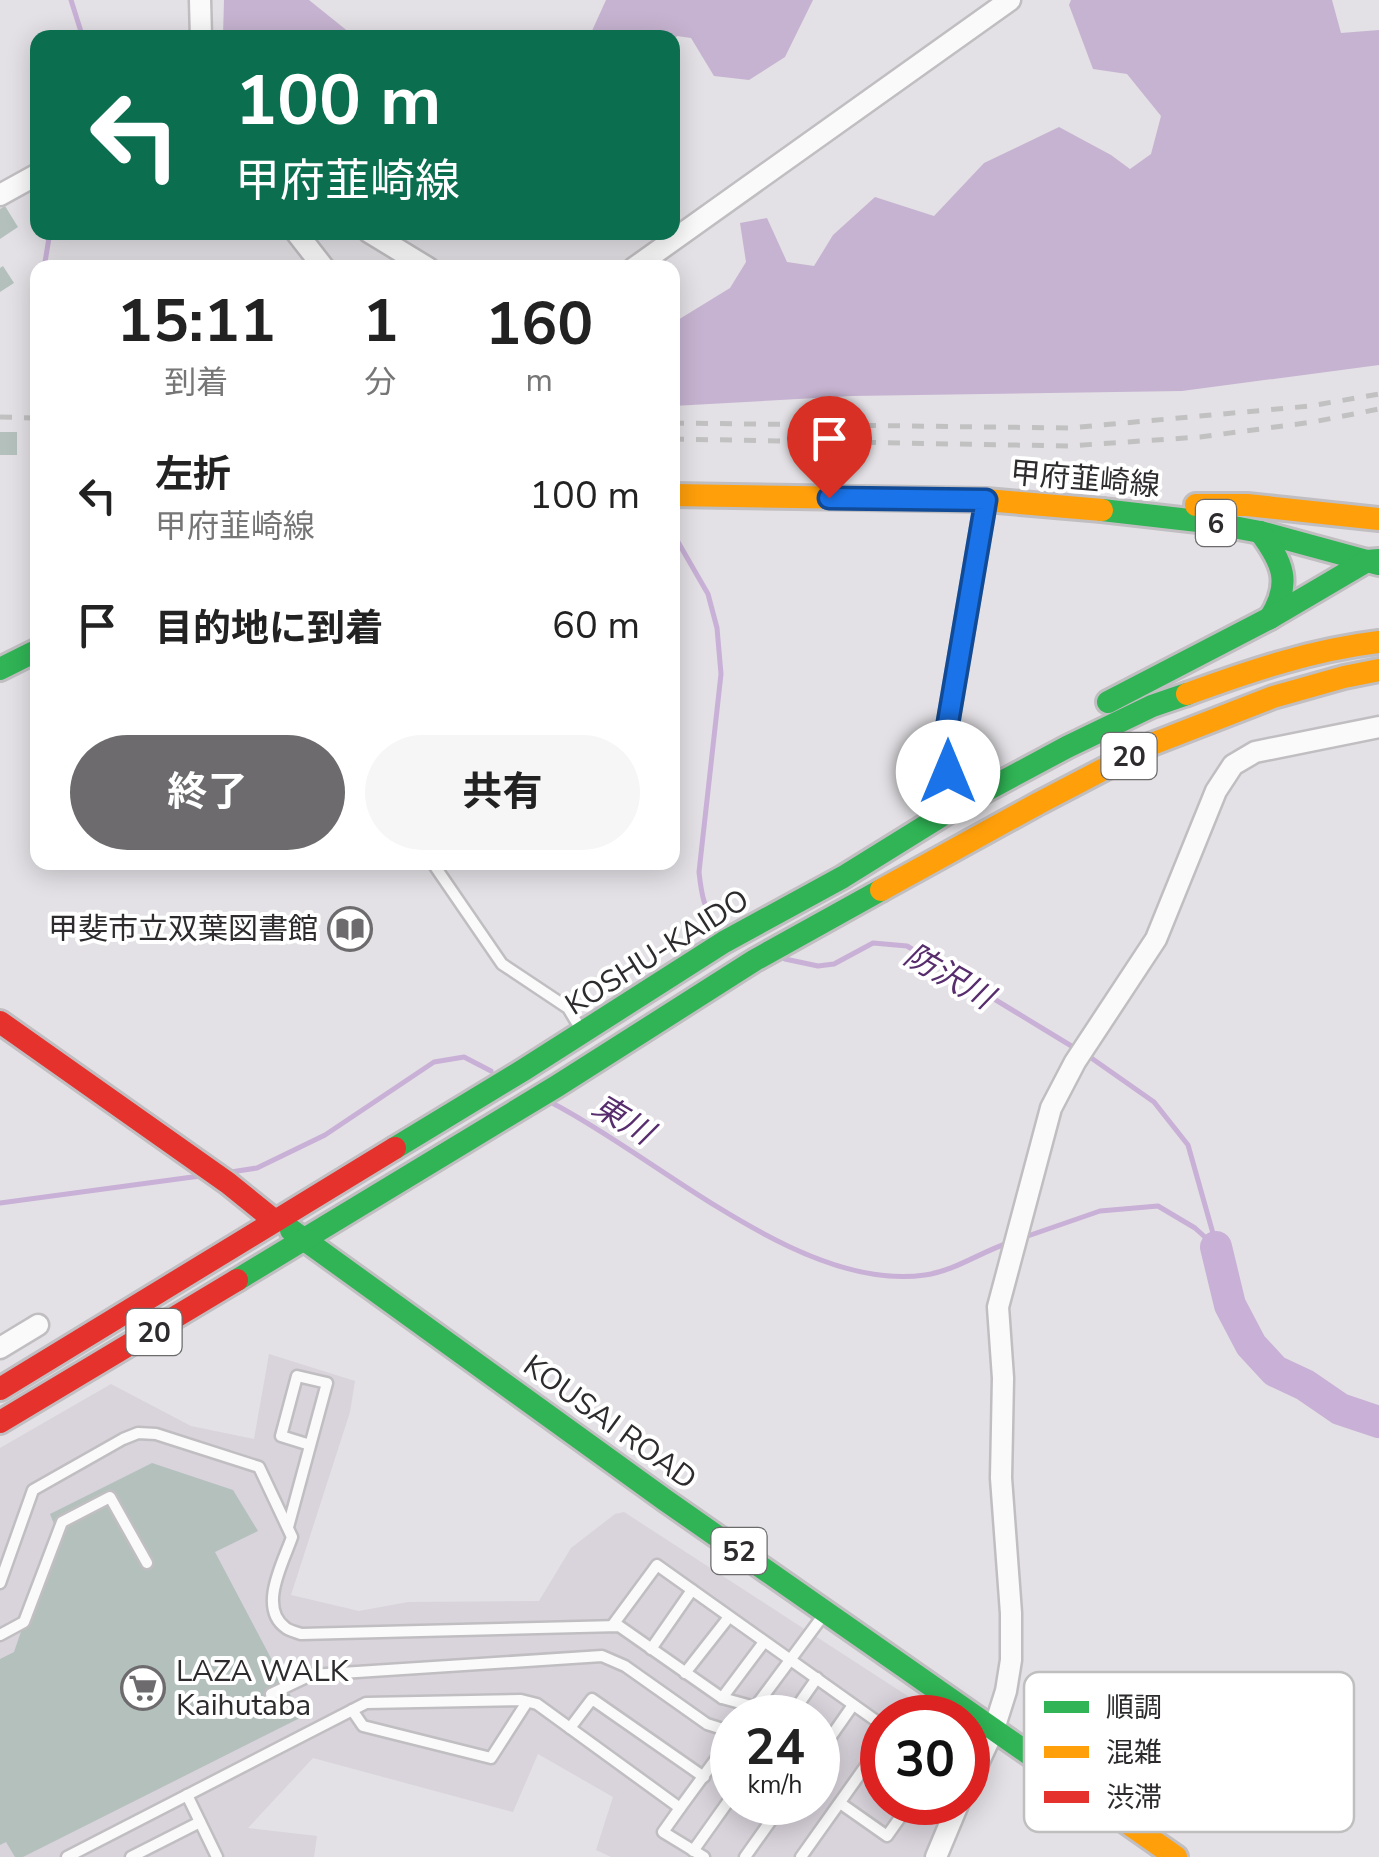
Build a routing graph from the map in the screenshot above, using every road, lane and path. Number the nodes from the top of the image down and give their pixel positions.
1 (200, 0) edge
2 (1010, 0) edge
3 (201, 30) edge
4 (30, 178) edge
5 (0, 194) edge
6 (680, 235) edge
7 (302, 240) edge
8 (378, 240) edge
9 (673, 240) edge
10 (318, 260) edge
11 (414, 260) edge
12 (645, 260) edge
13 (680, 496) edge
14 (986, 500) junction
15 (1062, 506) junction
16 (1379, 519) edge
17 (1260, 532) junction
18 (1376, 559) edge
19 (1270, 618) junction
20 (1379, 642) edge
21 (30, 654) edge
22 (0, 669) edge
23 (1379, 670) edge
24 (1342, 700) dead end
25 (1379, 727) edge
26 (959, 805) junction
27 (437, 870) edge
28 (895, 882) junction
29 (0, 1022) edge
30 (582, 1033) junction
31 (598, 1059) junction
32 (276, 1221) junction
33 (306, 1240) junction
34 (38, 1325) dead end
35 (0, 1348) edge
36 (0, 1388) edge
37 (0, 1422) edge
38 (310, 1445) junction
39 (288, 1527) junction
40 (147, 1562) dead end
41 (0, 1583) edge
42 (692, 1590) junction
43 (826, 1612) junction
44 (730, 1617) junction
45 (612, 1626) junction
46 (0, 1635) edge
47 (764, 1642) junction
48 (650, 1648) junction
49 (790, 1660) junction
50 (685, 1674) junction
51 (817, 1678) junction
52 (271, 1694) dead end
53 (717, 1695) edge
54 (724, 1695) edge
55 (764, 1695) edge
56 (805, 1695) edge
57 (527, 1702) junction
58 (854, 1705) junction
59 (860, 1709) edge
60 (352, 1710) junction
61 (840, 1724) edge
62 (710, 1725) edge
63 (570, 1728) junction
64 (994, 1729) junction
65 (990, 1738) edge
66 (1024, 1750) edge
67 (710, 1767) edge
68 (860, 1774) edge
69 (704, 1776) junction
70 (188, 1795) junction
71 (840, 1802) joint
72 (680, 1808) junction
73 (860, 1816) edge
74 (200, 1822) junction
75 (715, 1825) edge
76 (768, 1825) edge
77 (824, 1825) edge
78 (872, 1825) edge
79 (895, 1825) edge
80 (950, 1825) edge
81 (1140, 1832) edge
82 (698, 1854) edge
83 (66, 1857) edge
84 (131, 1857) edge
85 (217, 1857) edge
86 (745, 1857) edge
87 (801, 1857) edge
88 (936, 1857) edge
89 (1176, 1857) edge

1 - 3 street
2 - 6 street
4 - 5 street
7 - 10 street
8 - 11 street
9 - 12 street
13 - 14 main road, 甲府韮崎線 / 6
14 - 15 main road, 甲府韮崎線 / 6
14 - 26 street
15 - 16 main road
15 - 17 main road, 甲府韮崎線 / 6
17 - 18 main road, 甲府韮崎線 / 6
17 - 19 main road
18 - 19 main road
19 - 26 main road
20 - 26 main road, KOSHU-KAIDO / 20
21 - 22 main road
23 - 28 main road, KOSHU-KAIDO / 20
24 - 28 main road
25 - 64 street
26 - 30 main road, KOSHU-KAIDO / 20
27 - 30 lane
28 - 31 main road, KOSHU-KAIDO / 20
29 - 32 main road
30 - 31 lane
30 - 32 main road, KOSHU-KAIDO / 20
31 - 33 main road, KOSHU-KAIDO / 20
32 - 33 main road, 52
32 - 36 main road, KOSHU-KAIDO / 20
33 - 37 main road, KOSHU-KAIDO / 20
33 - 43 main road, KOUSAI ROAD / 52
34 - 35 street
38 - 38 lane
38 - 39 lane
39 - 41 lane
39 - 45 lane
40 - 46 lane
42 - 44 lane
42 - 45 lane
42 - 48 lane
43 - 49 lane
43 - 64 main road, KOUSAI ROAD / 52
44 - 47 lane
44 - 50 lane
45 - 48 lane
47 - 49 lane
47 - 54 lane
48 - 50 lane
49 - 51 lane
49 - 55 lane
50 - 53 lane
51 - 56 lane
51 - 58 lane
52 - 62 lane
57 - 60 lane
57 - 60 lane
57 - 63 lane
58 - 59 lane
58 - 61 lane
60 - 70 lane
63 - 69 lane
63 - 72 lane
64 - 65 street
64 - 66 main road, KOUSAI ROAD / 52
67 - 69 lane
68 - 71 lane
69 - 72 lane
70 - 74 lane
70 - 83 lane
71 - 73 lane
72 - 82 lane
74 - 84 lane
74 - 85 lane
75 - 82 lane
76 - 86 lane
77 - 87 lane
78 - 79 lane
80 - 88 street
81 - 89 main road, KOUSAI ROAD / 52

